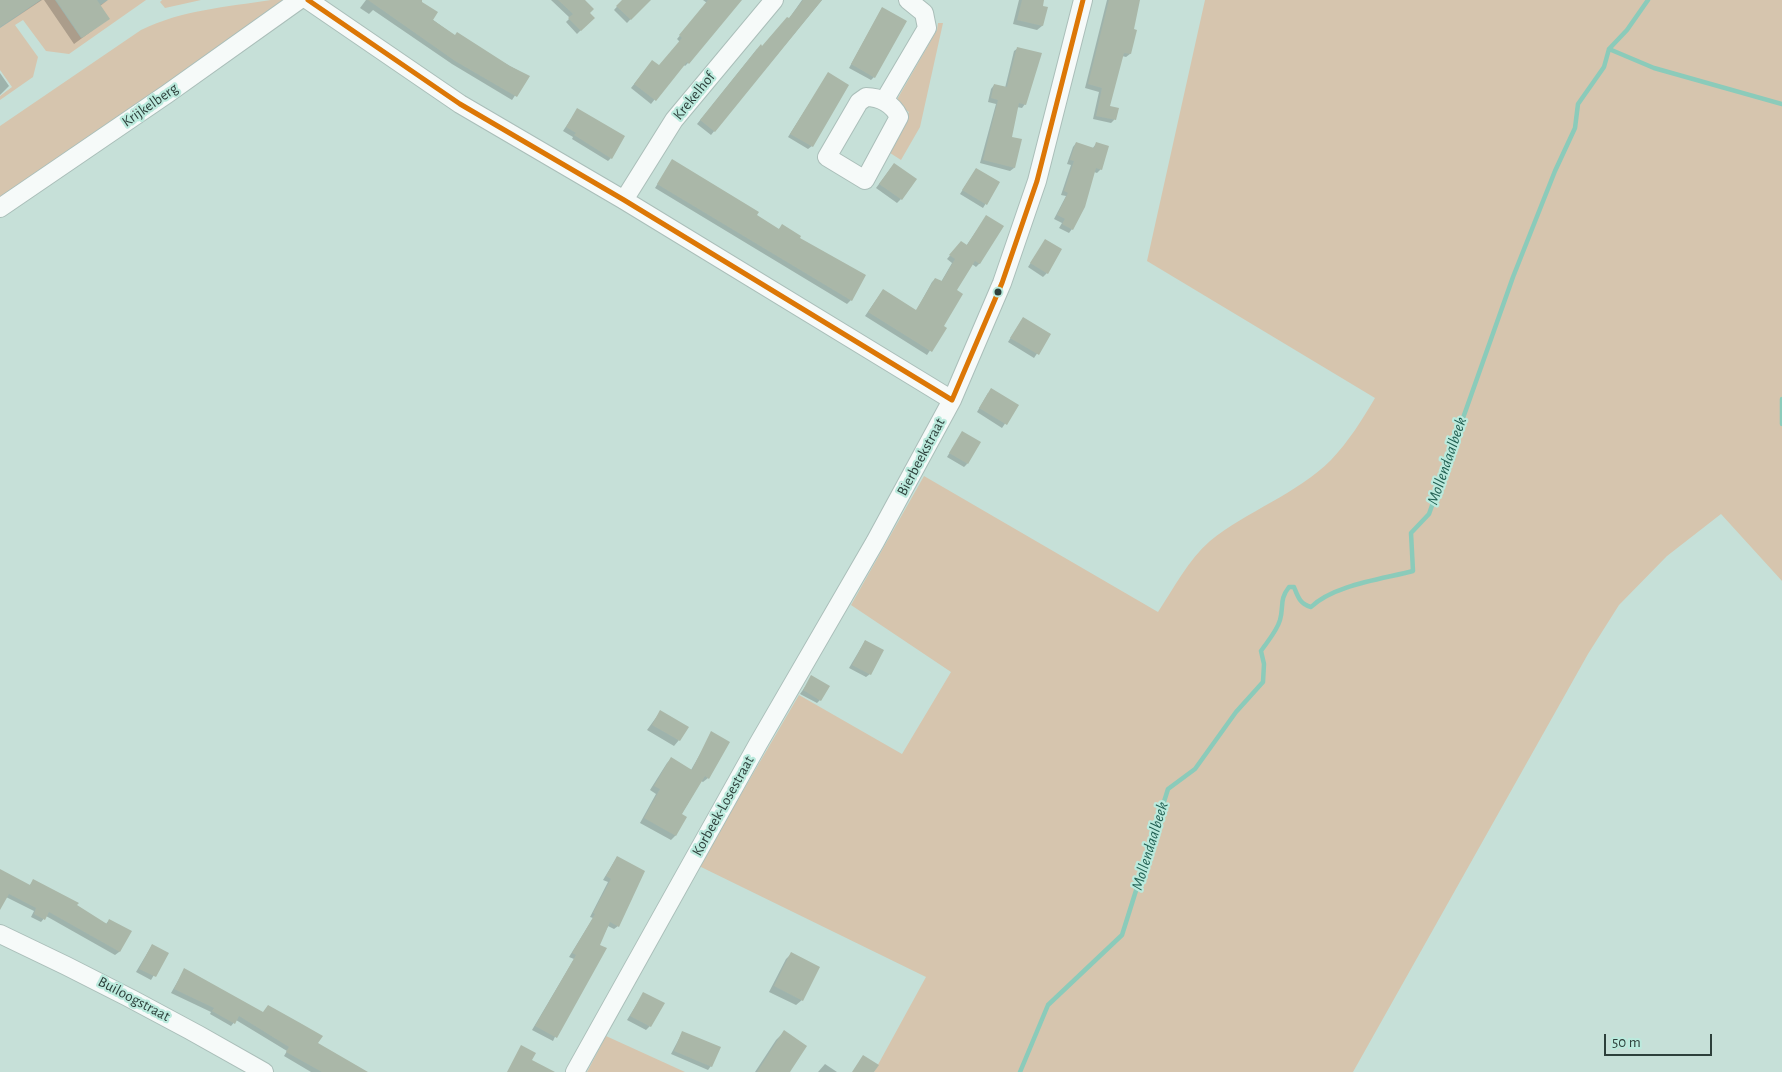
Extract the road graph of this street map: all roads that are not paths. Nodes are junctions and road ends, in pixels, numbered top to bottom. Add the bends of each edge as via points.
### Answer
1 (299, 0) edge
2 (308, 0) edge
3 (774, 0) edge
4 (908, 0) edge
5 (1083, 0) edge
6 (884, 101) junction
7 (624, 200) junction
8 (0, 208) edge
9 (952, 400) junction
10 (876, 542) joint
11 (0, 934) edge
12 (264, 1072) edge
13 (575, 1072) edge

1 - 8 street, Krijkelberg
2 - 7 street via 460,104
3 - 7 street, Krekelhof via 674,120
4 - 6 street via 924,13 927,28
5 - 9 street, Bierbeekstraat via 1038,181 1002,282
6 - 6 street via 874,97 859,102 826,158 864,180 899,117 895,108
7 - 9 street
9 - 10 street, Bierbeekstraat
10 - 13 street, Korbeek-Losestraat via 758,744
11 - 12 street, Builoogstraat via 88,975

